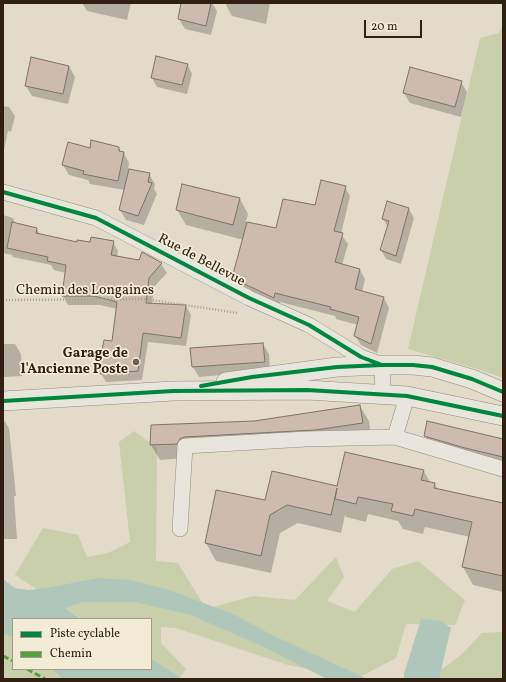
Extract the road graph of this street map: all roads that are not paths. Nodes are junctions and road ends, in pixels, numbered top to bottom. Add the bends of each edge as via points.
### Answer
1 (3, 192) edge
2 (382, 365) junction
3 (413, 365) junction
4 (173, 391) junction
5 (503, 392) edge
6 (383, 394) junction
7 (407, 396) junction
8 (3, 401) edge
9 (503, 416) edge
10 (395, 437) junction
11 (503, 469) edge
12 (180, 529) dead end

1 - 2 street, Rue de Bellevue via 96,218 249,298 309,325 361,357
2 - 3 street
2 - 4 street via 336,367 259,376
2 - 6 street
3 - 5 street via 432,367 472,378
3 - 7 street
4 - 6 street via 307,390
4 - 8 street
6 - 7 street
7 - 9 street
7 - 10 street
10 - 11 street
10 - 12 street via 185,446

